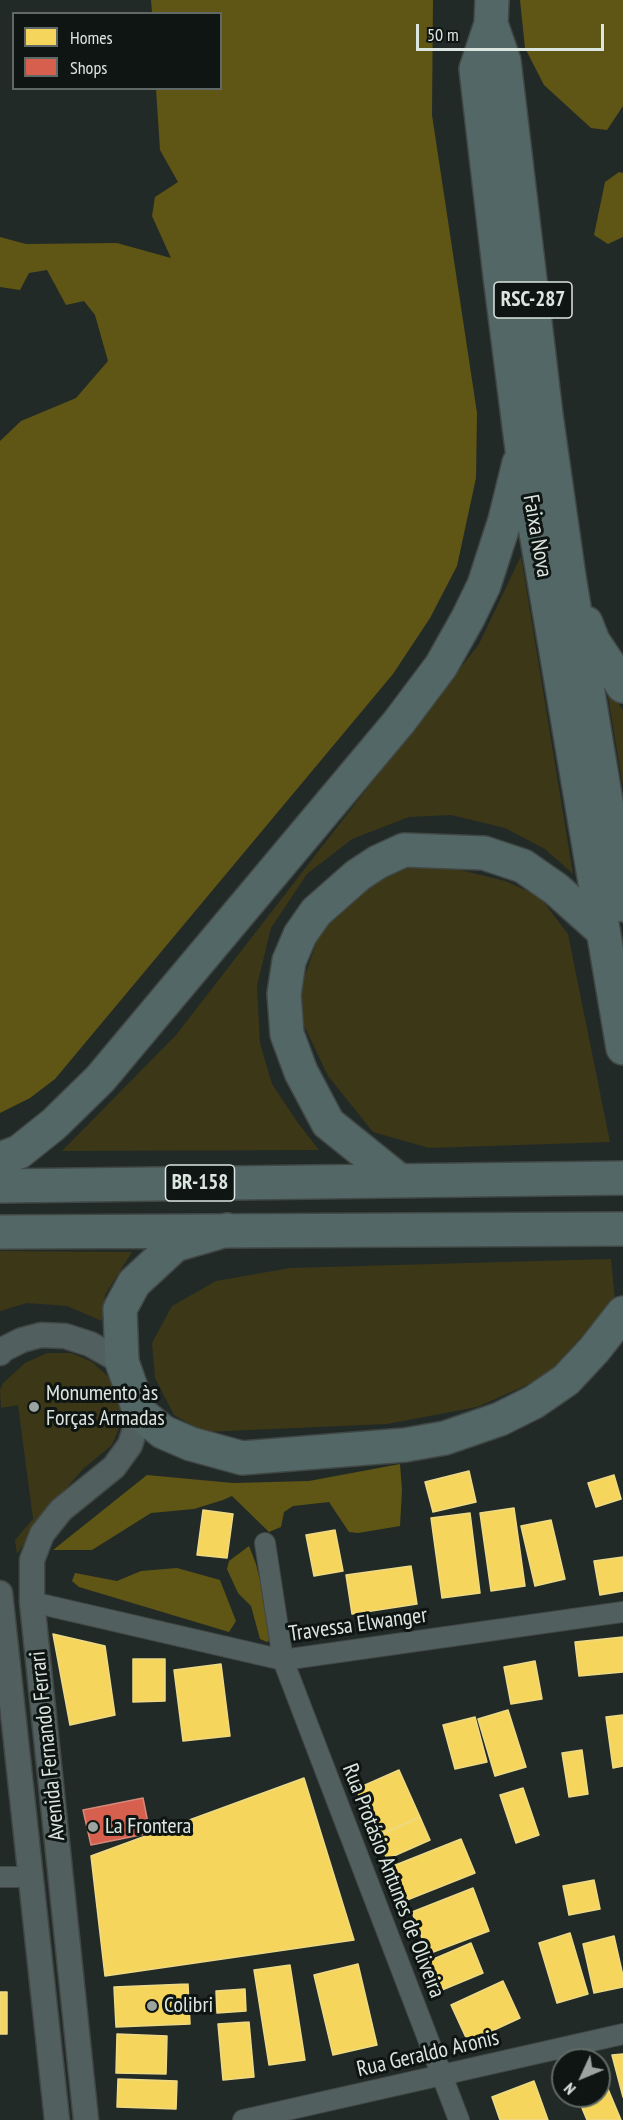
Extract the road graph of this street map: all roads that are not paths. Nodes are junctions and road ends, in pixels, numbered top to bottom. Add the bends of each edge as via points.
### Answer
1 (492, 12) edge
2 (522, 449) junction
3 (569, 577) junction
4 (623, 686) edge
5 (623, 905) edge
6 (603, 932) junction
7 (623, 1048) edge
8 (0, 1159) edge
9 (623, 1178) edge
10 (400, 1180) junction
11 (0, 1186) edge
12 (623, 1229) edge
13 (227, 1230) junction
14 (0, 1232) edge
15 (623, 1313) edge
16 (0, 1353) edge
17 (122, 1362) junction
18 (140, 1413) junction
19 (265, 1543) dead end
20 (0, 1601) edge
21 (32, 1602) junction
22 (623, 1612) edge
23 (283, 1660) junction
24 (0, 1877) edge
25 (31, 1877) junction
26 (623, 2034) edge
27 (441, 2075) junction
28 (57, 2120) edge
29 (86, 2120) edge
30 (243, 2120) edge
31 (459, 2120) edge

1 - 2 highway, Faixa Nova / RSC-287 via 476,69
1 - 3 highway, Faixa Nova / RSC-287 via 504,61
2 - 6 highway, Faixa Nova / RSC-287
2 - 8 highway via 506,520 484,585 441,666 399,722 100,1079 54,1124 19,1152
3 - 4 highway via 593,641
3 - 5 highway, Faixa Nova / RSC-287
6 - 7 highway, Faixa Nova / RSC-287
6 - 10 highway via 556,889 523,866 484,853 404,850 358,875 316,912 289,961 284,994 287,1034 301,1072 328,1123
9 - 10 highway, BR-158
10 - 11 highway, BR-158
12 - 13 highway, BR-158
13 - 14 highway, BR-158
13 - 17 highway via 175,1245 134,1282 120,1309
15 - 18 highway via 566,1380 500,1419 445,1438 405,1445 242,1458 163,1432
16 - 17 street via 22,1340 41,1335 65,1336 90,1344
17 - 18 highway
18 - 21 street, Avenida Fernando Ferrari via 130,1445 114,1467 61,1510 42,1534 32,1560
19 - 23 street, Rua Protásio Antunes de Oliveira
20 - 25 street, Avenida Fernando Ferrari
21 - 23 street, Travessa Elwanger
21 - 29 street, Avenida Fernando Ferrari
22 - 23 street, Travessa Elwanger
23 - 27 street, Rua Protásio Antunes de Oliveira
24 - 25 street
25 - 28 street, Avenida Fernando Ferrari
26 - 27 street, Rua Geraldo Aronis
27 - 30 street, Rua Geraldo Aronis
27 - 31 street, Rua Protásio Antunes de Oliveira

